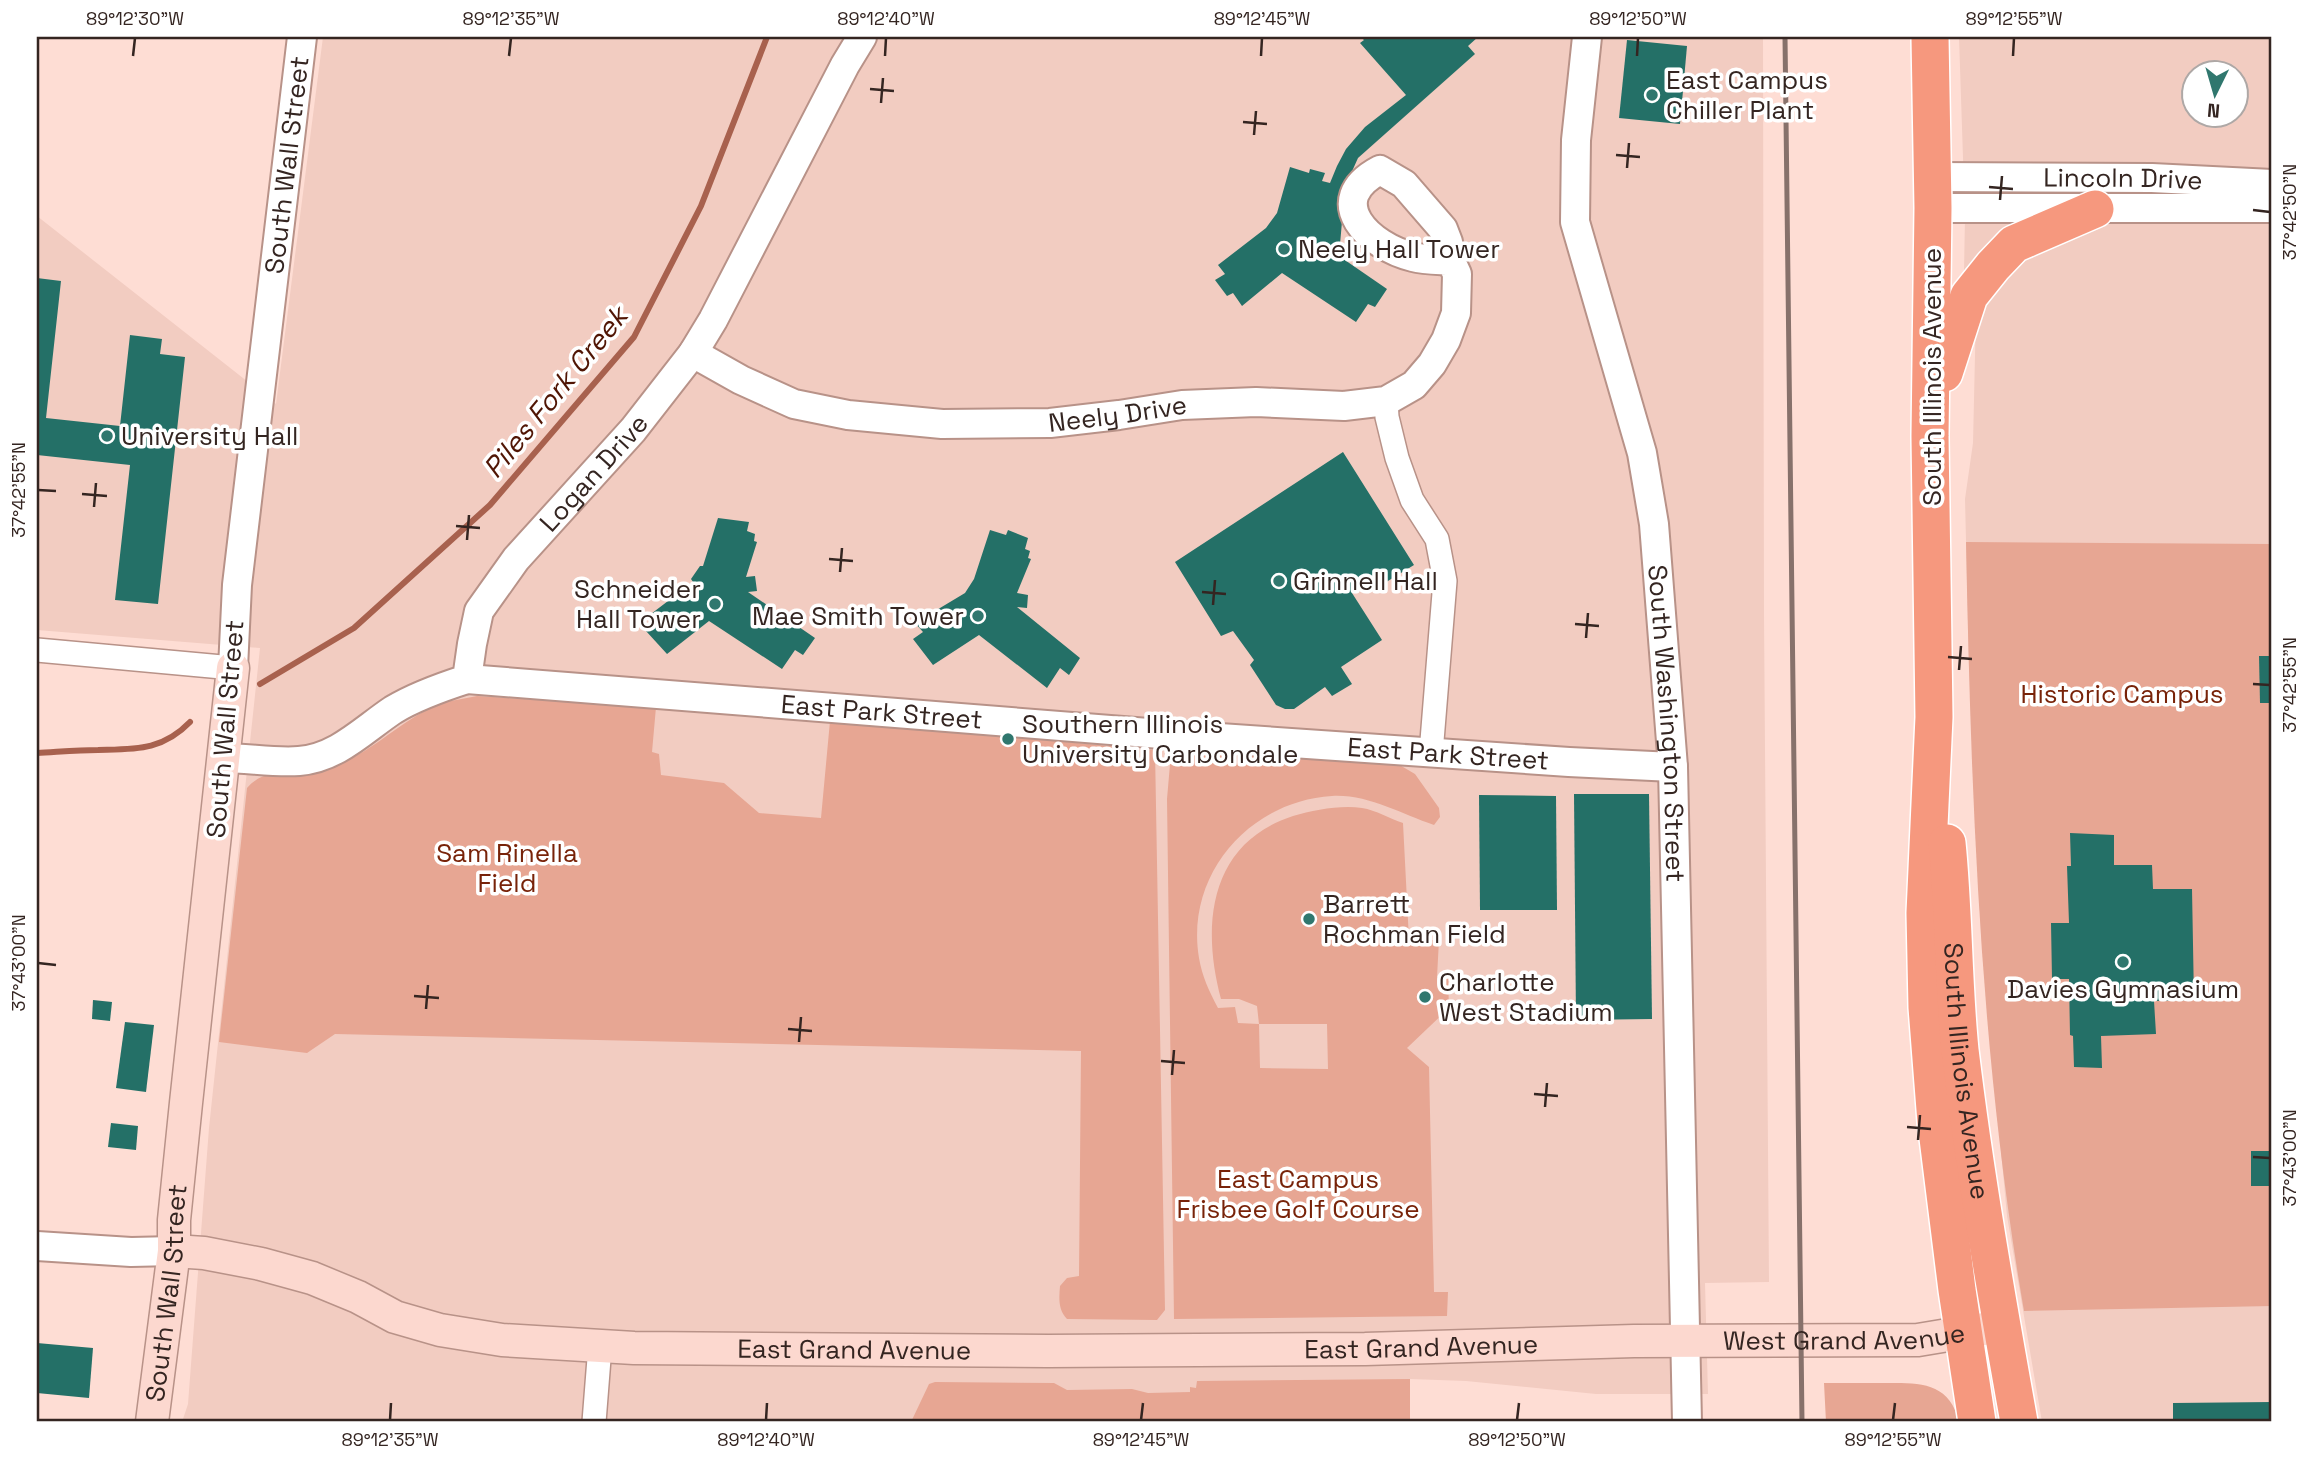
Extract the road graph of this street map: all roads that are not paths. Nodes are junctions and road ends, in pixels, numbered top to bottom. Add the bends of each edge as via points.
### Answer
1 (302, 37) edge
2 (862, 37) edge
3 (1587, 37) edge
4 (1930, 37) edge
5 (2272, 184) edge
6 (1932, 192) junction
7 (2272, 208) edge
8 (2095, 209) junction
9 (1451, 261) dead end
10 (693, 353) junction
11 (1385, 401) junction
12 (1930, 422) junction
13 (37, 650) edge
14 (233, 668) junction
15 (467, 679) junction
16 (1934, 717) junction
17 (1431, 753) junction
18 (223, 758) junction
19 (1673, 766) junction
20 (37, 1246) edge
21 (174, 1251) junction
22 (2003, 1325) junction
23 (1962, 1332) junction
24 (1685, 1340) junction
25 (600, 1346) junction
26 (152, 1422) edge
27 (594, 1422) edge
28 (1687, 1422) edge
29 (1977, 1422) edge
30 (2019, 1422) edge

1 - 14 street, South Wall Street via 239,572
2 - 10 street, Logan Drive
3 - 19 street, South Washington Street via 1576,140 1576,222 1642,453 1654,524
4 - 6 highway, South Illinois Avenue
5 - 6 street, Lincoln Drive via 2152,178
6 - 8 street, Lincoln Drive
6 - 12 highway, South Illinois Avenue
7 - 8 street, Lincoln Drive
8 - 12 highway via 2014,244 1969,296
9 - 11 street, Neely Drive via 1457,274 1456,313 1446,341 1414,385
10 - 11 street, Neely Drive via 794,404 848,415 942,424 1050,423 1182,405 1344,406
10 - 15 street, Logan Drive via 633,430 516,559 479,611
11 - 17 street via 1397,458 1412,500 1437,539 1445,581
12 - 16 highway, South Illinois Avenue
13 - 14 street
14 - 18 main road, South Wall Street
15 - 17 street, East Park Street
15 - 18 street via 421,696 338,749 314,757 300,761
16 - 22 highway, South Illinois Avenue via 1952,892 1960,1048
16 - 23 highway, South Illinois Avenue via 1925,913 1927,1007
17 - 19 street, East Park Street
18 - 21 main road, South Wall Street
19 - 24 street, South Washington Street
20 - 21 street, East Grand Avenue
21 - 25 main road, East Grand Avenue via 247,1261 312,1278 395,1317 440,1329 502,1340
21 - 26 main road, South Wall Street
22 - 23 main road, West Grand Avenue
22 - 30 highway, South Illinois Avenue
23 - 24 main road, West Grand Avenue via 1918,1340
23 - 29 highway, South Illinois Avenue
24 - 25 main road, East Grand Avenue via 1170,1351
24 - 28 street, South Washington Street
25 - 27 street

